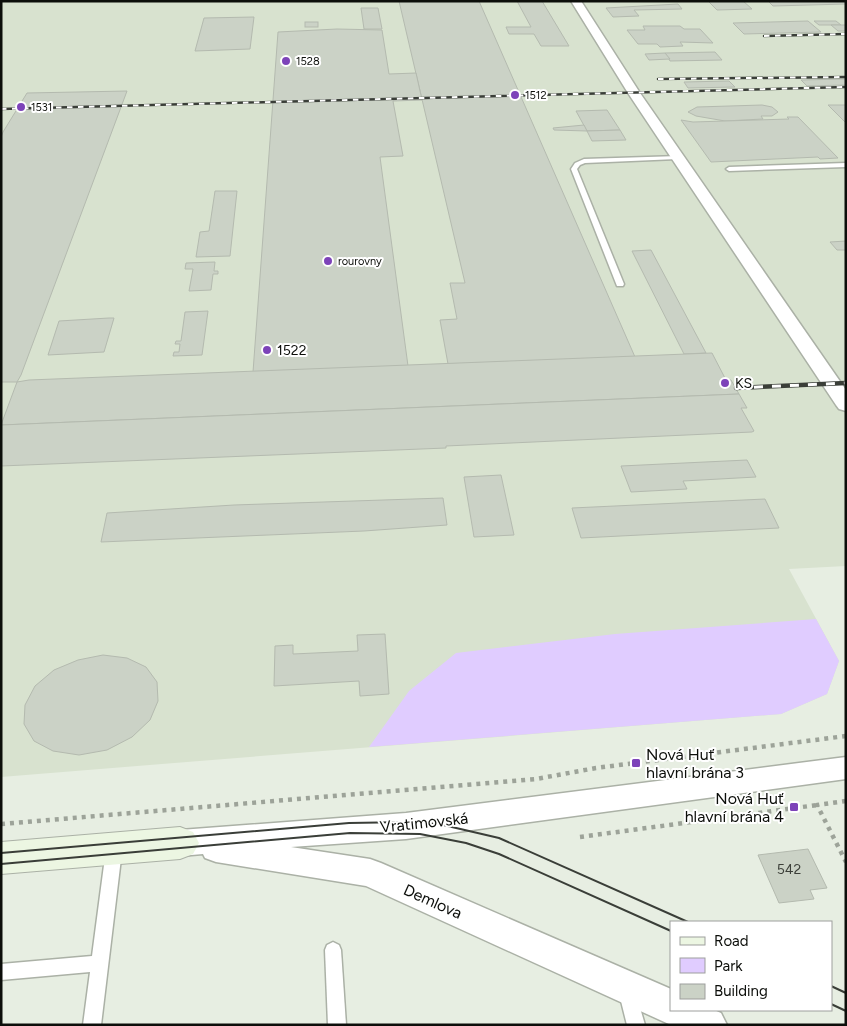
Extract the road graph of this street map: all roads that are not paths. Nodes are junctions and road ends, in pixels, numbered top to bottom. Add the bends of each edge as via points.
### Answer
1 (576, 1) edge
2 (677, 157) junction
3 (846, 165) edge
4 (729, 169) dead end
5 (620, 284) dead end
6 (841, 390) edge
7 (846, 405) edge
8 (846, 768) edge
9 (180, 843) junction
10 (114, 848) junction
11 (1, 858) edge
12 (333, 950) dead end
13 (100, 963) junction
14 (1, 972) edge
15 (626, 985) junction
16 (670, 1006) edge
17 (680, 1011) edge
18 (92, 1025) edge
19 (337, 1025) edge
20 (636, 1025) edge
21 (708, 1025) edge

1 - 2 street
2 - 5 lane via 584,161 574,169
2 - 6 street
3 - 4 lane
6 - 7 street
8 - 9 street, Vratimovská via 406,826
9 - 10 street, Vratimovská
9 - 15 street, Demlova via 370,873
10 - 11 street, Vratimovská
10 - 13 lane
12 - 19 lane
13 - 14 lane
13 - 18 lane
15 - 16 street, Demlova
15 - 20 lane
17 - 21 street

